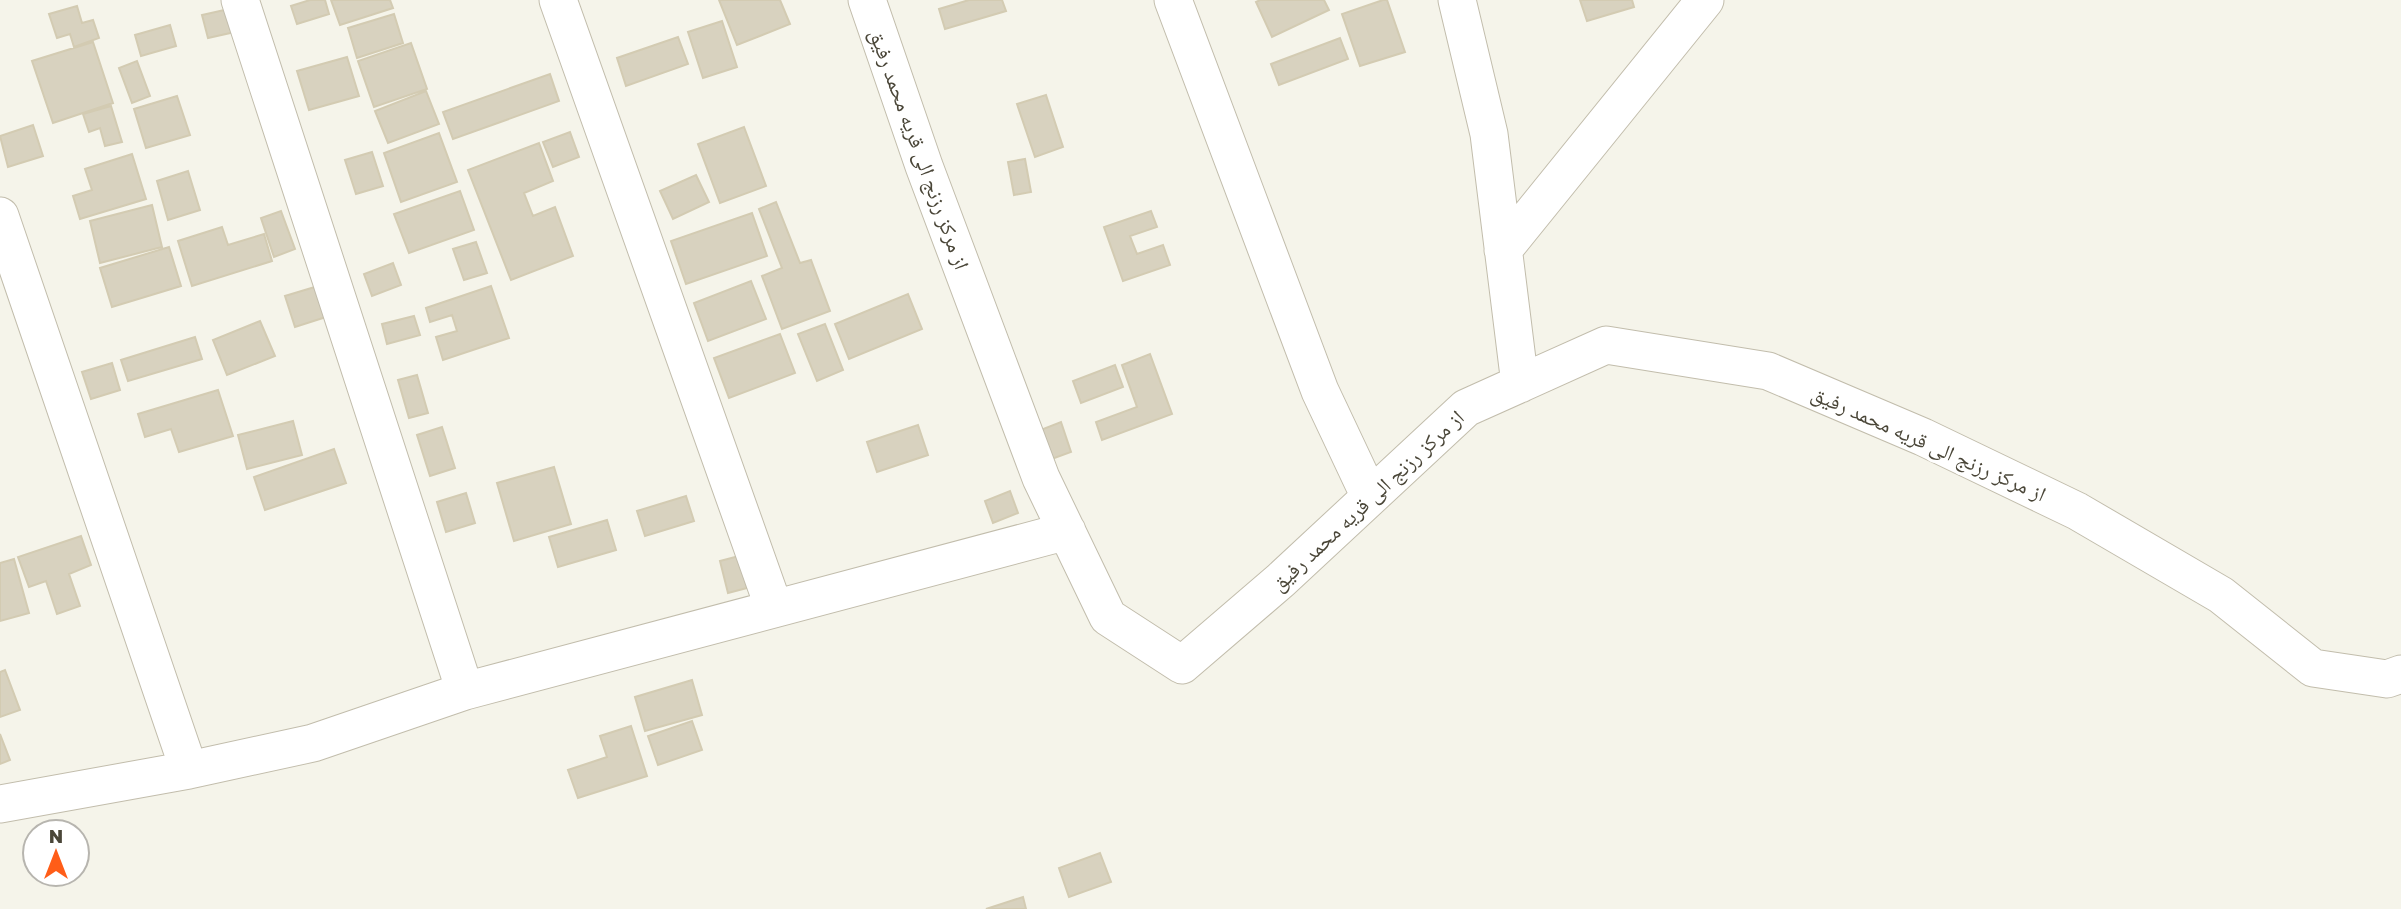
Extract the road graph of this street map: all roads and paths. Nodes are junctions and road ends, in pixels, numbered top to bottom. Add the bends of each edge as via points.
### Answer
1 (240, 0) edge
2 (558, 0) edge
3 (867, 0) edge
4 (1173, 0) edge
5 (1457, 0) edge
6 (1704, 0) edge
7 (0, 216) edge
8 (1503, 250) junction
9 (1520, 384) junction
10 (1370, 497) junction
11 (1067, 531) junction
12 (774, 608) junction
13 (2401, 674) edge
14 (465, 691) junction
15 (189, 770) junction
16 (0, 804) edge

1 - 14 street
2 - 12 street
3 - 11 street, از مرکز رزنج الی قریه محمد رفیق via 1041,478
4 - 10 street via 1320,391
5 - 8 street via 1489,134
6 - 8 street
7 - 15 street
8 - 9 street
9 - 10 street, از مرکز رزنج الی قریه محمد رفیق via 1466,408
9 - 13 street, از مرکز رزنج الی قریه محمد رفیق via 1606,345 1768,371 1923,437 2077,511 2221,595 2313,668 2387,679
10 - 11 street, از مرکز رزنج الی قریه محمد رفیق via 1182,665 1108,617
11 - 12 street
12 - 14 street
14 - 15 street via 313,743
15 - 16 street

